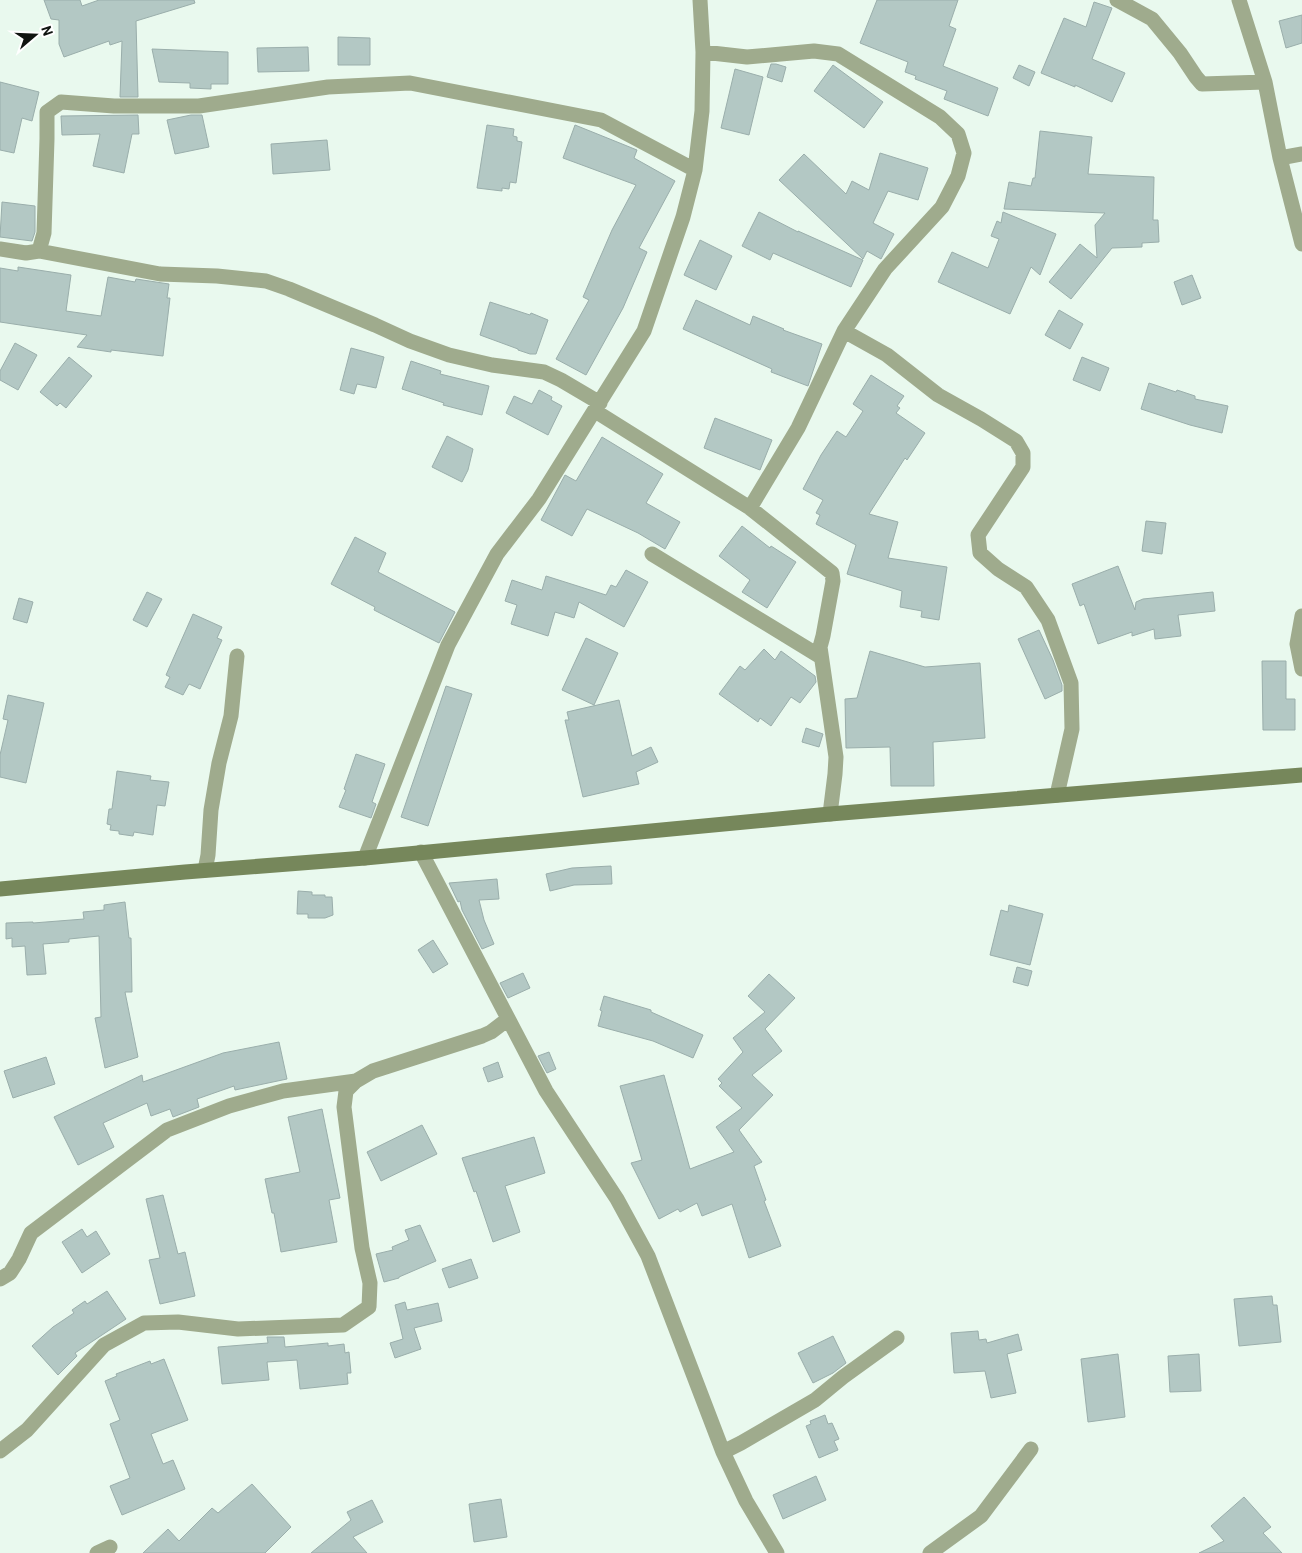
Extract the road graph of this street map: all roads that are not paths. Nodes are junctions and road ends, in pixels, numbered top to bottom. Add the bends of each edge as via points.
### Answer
1 (700, 0) edge
2 (1117, 0) edge
3 (1240, 0) edge
4 (702, 52) junction
5 (1265, 82) junction
6 (1302, 154) edge
7 (1280, 158) junction
8 (695, 170) junction
9 (1302, 244) edge
10 (0, 249) edge
11 (39, 251) junction
12 (844, 331) junction
13 (597, 407) junction
14 (750, 508) junction
15 (652, 554) dead end
16 (1302, 616) edge
17 (237, 656) dead end
18 (821, 657) junction
19 (1302, 669) edge
20 (1302, 775) edge
21 (1057, 794) junction
22 (830, 814) junction
23 (421, 852) junction
24 (365, 858) junction
25 (205, 870) junction
26 (0, 889) edge
27 (508, 1019) junction
28 (356, 1080) junction
29 (0, 1279) edge
30 (897, 1338) dead end
31 (1031, 1449) dead end
32 (0, 1451) edge
33 (723, 1452) junction
34 (777, 1553) edge
35 (930, 1553) edge

1 - 4 street
2 - 5 street via 1152,19 1202,84
3 - 5 street
4 - 8 street via 702,111
4 - 12 street via 747,57 814,51 838,54 940,117 958,134 964,153 958,176 942,207 885,269
5 - 7 street
6 - 7 street
7 - 9 street
8 - 11 street via 601,120 410,83 328,87 199,106 61,102 47,112 44,233
8 - 13 street via 683,217 644,331
10 - 11 street via 26,253
11 - 13 street via 160,274 266,281 449,355 544,372 562,380
12 - 14 street via 798,428
12 - 21 street via 887,355 938,395 1016,441 1023,453 1023,467 978,535 980,553 1026,587 1048,620 1071,683 1072,729
13 - 14 street
13 - 24 street via 539,499 497,554 448,645
14 - 18 street via 832,574
15 - 18 street
16 - 19 street via 1297,644
17 - 25 street via 231,716 219,762
18 - 22 street via 836,757
20 - 21 main road
21 - 22 main road
22 - 23 main road
23 - 24 main road
23 - 27 street
24 - 25 main road
25 - 26 main road
27 - 28 street via 482,1036 373,1071
27 - 33 street via 546,1091 617,1199 648,1256
28 - 29 street via 283,1091 229,1106 167,1130 31,1233 10,1273
28 - 32 street via 346,1091 344,1107 362,1248 370,1282 369,1307 343,1326 238,1329 178,1322 144,1323 104,1345 27,1430
30 - 33 street via 815,1400
31 - 35 street via 981,1516
33 - 34 street

